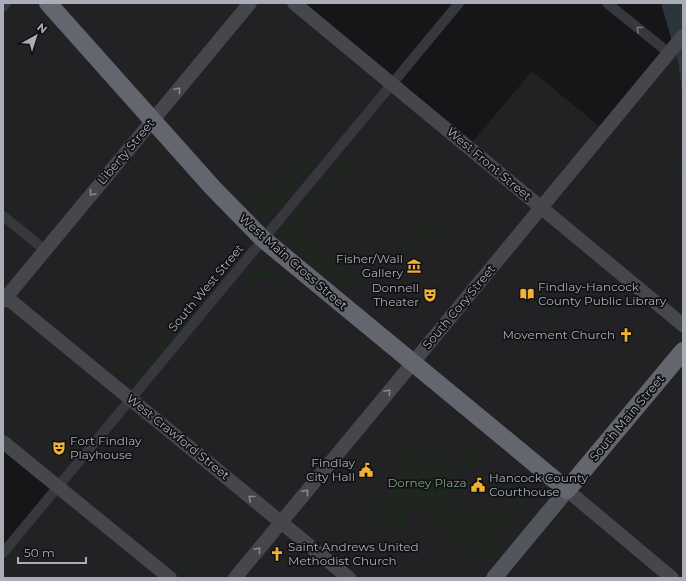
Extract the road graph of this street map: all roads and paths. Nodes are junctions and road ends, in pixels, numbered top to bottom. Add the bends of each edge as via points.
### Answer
1 (6, 3) edge
2 (48, 3) edge
3 (250, 3) edge
4 (294, 3) edge
5 (459, 3) edge
6 (607, 3) edge
7 (3, 7) edge
8 (683, 36) edge
9 (669, 53) junction
10 (392, 83) junction
11 (152, 120) junction
12 (542, 207) junction
13 (3, 216) edge
14 (263, 239) junction
15 (45, 250) junction
16 (4, 299) edge
17 (683, 325) edge
18 (683, 351) edge
19 (412, 363) junction
20 (131, 399) junction
21 (3, 442) edge
22 (57, 487) junction
23 (567, 490) junction
24 (281, 522) junction
25 (3, 553) edge
26 (170, 578) edge
27 (235, 578) edge
28 (349, 578) edge
29 (494, 578) edge
30 (672, 578) edge

1 - 7 street
2 - 11 highway, West Main Cross Street
11 -> 3 street, Liberty Street
4 - 10 street, West Front Street
5 - 10 street, South West Street
9 -> 6 street
8 - 9 street, South Cory Street
9 - 12 street, South Cory Street
10 - 12 street, West Front Street
10 - 14 street, South West Street
11 - 14 highway, West Main Cross Street
11 -> 15 street, Liberty Street
12 - 17 street, West Front Street
12 - 19 street, South Cory Street
13 - 15 street
14 - 19 highway, West Main Cross Street
14 - 20 street, South West Street
15 - 16 street, Liberty Street
16 - 20 street, West Crawford Street
18 - 23 highway, South Main Street
19 - 23 highway, West Main Cross Street
24 -> 19 street, South Cory Street
20 - 22 street, South West Street
24 -> 20 street, West Crawford Street
21 - 22 street
22 - 25 street, South West Street
22 - 26 street
23 - 29 main road, South Main Street
23 - 30 street
27 -> 24 street, South Cory Street
24 - 28 street, West Crawford Street

